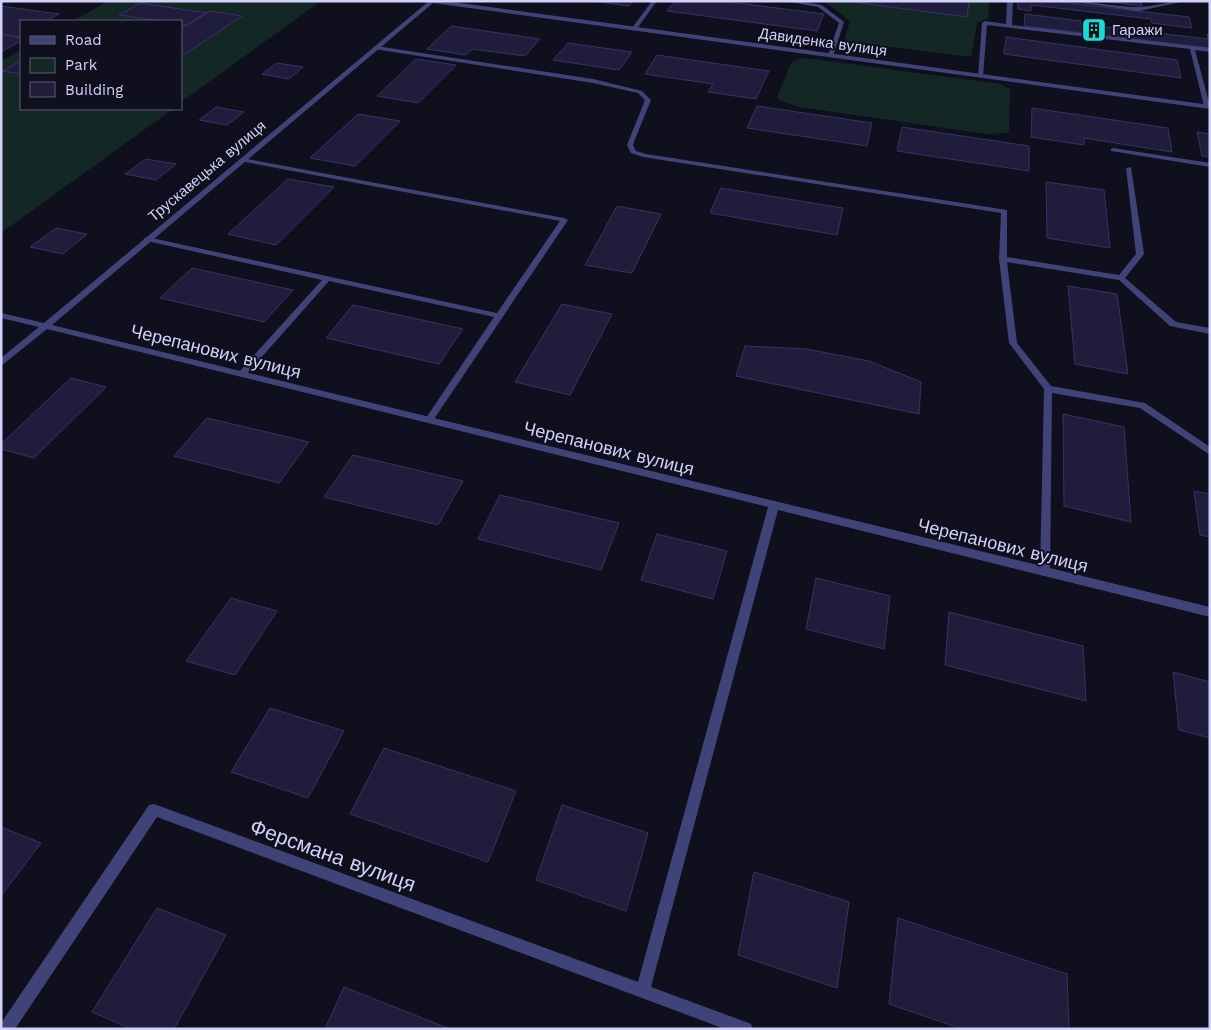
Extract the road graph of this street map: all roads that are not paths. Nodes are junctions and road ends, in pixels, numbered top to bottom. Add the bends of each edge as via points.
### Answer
1 (432, 1) edge
2 (655, 1) edge
3 (786, 1) edge
4 (1010, 1) edge
5 (1069, 1) edge
6 (1181, 1) edge
7 (1009, 26) junction
8 (634, 29) junction
9 (376, 48) junction
10 (1192, 48) junction
11 (1210, 50) edge
12 (831, 56) junction
13 (980, 76) junction
14 (1208, 107) edge
15 (1112, 150) dead end
16 (242, 160) junction
17 (1210, 165) edge
18 (1130, 168) dead end
19 (147, 239) junction
20 (1003, 259) junction
21 (328, 278) junction
22 (1121, 278) junction
23 (1, 315) edge
24 (499, 316) junction
25 (44, 325) junction
26 (1210, 331) edge
27 (1, 363) edge
28 (242, 374) junction
29 (1048, 389) junction
30 (429, 420) junction
31 (1210, 452) edge
32 (774, 505) junction
33 (1045, 572) junction
34 (1210, 612) edge
35 (644, 990) junction
36 (6, 1029) edge
37 (746, 1029) edge

1 - 8 street, Давиденка вулиця
1 - 9 street, Трускавецька вулиця
2 - 8 street
3 - 12 street via 820,6 842,23
4 - 7 street
5 - 6 street via 1139,9
7 - 10 street
7 - 13 street via 985,23
8 - 12 street, Давиденка вулиця
9 - 16 street, Трускавецька вулиця
9 - 20 street via 593,81 640,92 648,100 630,145 633,152 645,156 1004,211
10 - 11 street
10 - 14 street
12 - 13 street, Давиденка вулиця
13 - 14 street, Давиденка вулиця
15 - 17 street
16 - 19 street, Трускавецька вулиця
16 - 24 street via 564,220
18 - 22 street via 1140,254
19 - 21 street
19 - 25 street, Трускавецька вулиця
20 - 22 street
20 - 29 street via 1012,343
21 - 24 street
21 - 28 street
22 - 26 street via 1172,324
23 - 25 street, Черепанових вулиця
24 - 30 street
25 - 27 street, Трускавецька вулиця
25 - 28 street, Черепанових вулиця
28 - 30 street, Черепанових вулиця
29 - 31 street via 1142,405
29 - 33 street
30 - 32 street, Черепанових вулиця
32 - 33 street, Черепанових вулиця
32 - 35 street
33 - 34 street, Черепанових вулиця
35 - 36 street, Ферсмана вулиця via 154,810
35 - 37 street, Ферсмана вулиця

